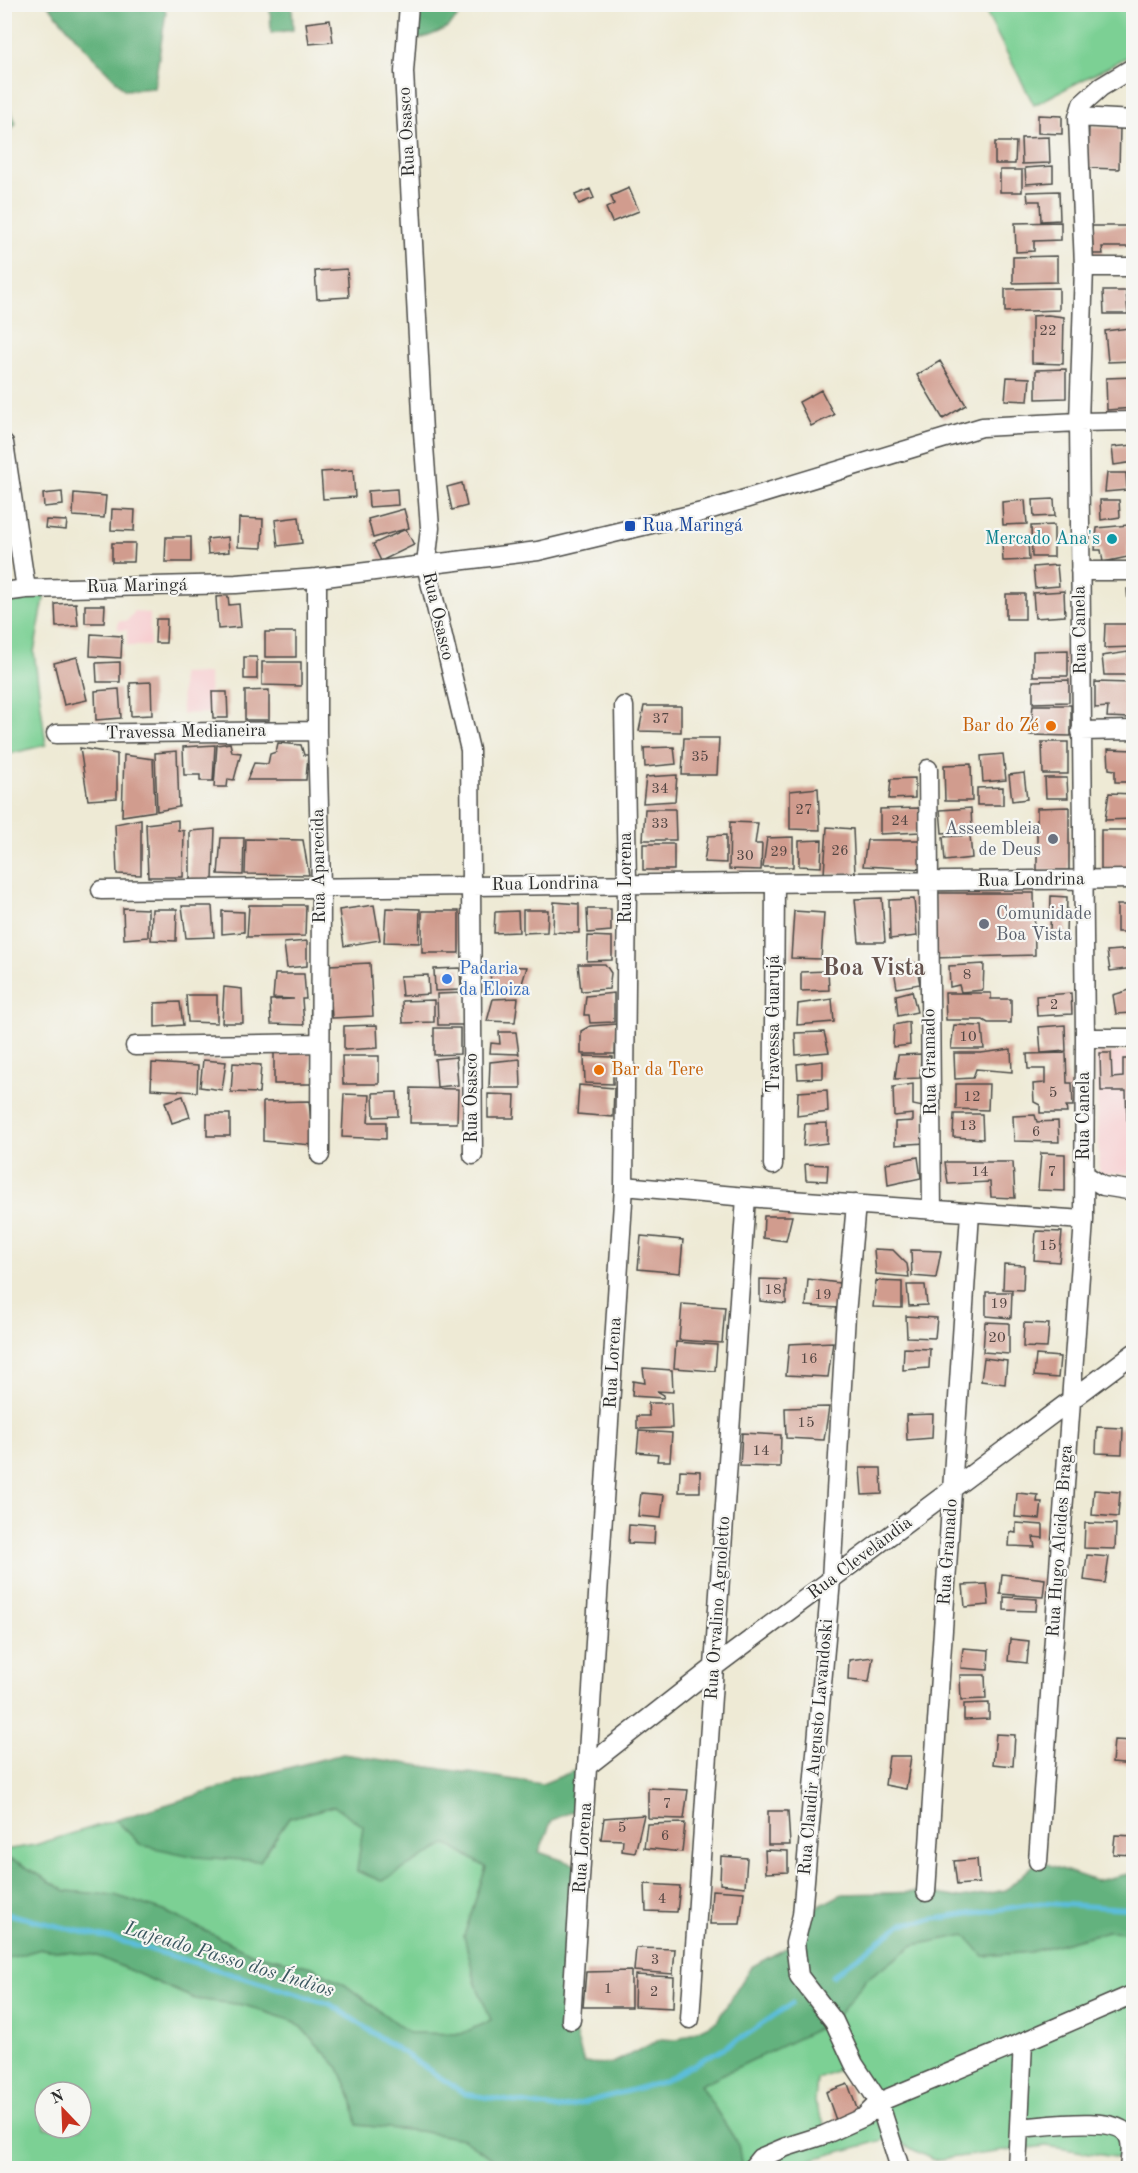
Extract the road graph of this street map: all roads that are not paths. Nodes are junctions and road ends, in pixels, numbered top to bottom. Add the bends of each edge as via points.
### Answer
1 (409, 4) edge
2 (1134, 67) edge
3 (1078, 117) junction
4 (1134, 120) edge
5 (1084, 267) junction
6 (1134, 267) edge
7 (1079, 422) junction
8 (1134, 422) edge
9 (4, 444) edge
10 (426, 565) junction
11 (1080, 571) junction
12 (1134, 571) edge
13 (317, 578) junction
14 (26, 589) junction
15 (4, 592) edge
16 (624, 706) dead end
17 (1134, 730) edge
18 (317, 731) junction
19 (1081, 731) junction
20 (56, 734) dead end
21 (928, 770) dead end
22 (1083, 879) junction
23 (1134, 879) edge
24 (928, 882) junction
25 (627, 883) junction
26 (775, 883) junction
27 (471, 885) junction
28 (321, 886) junction
29 (101, 890) dead end
30 (1085, 1038) junction
31 (1134, 1038) edge
32 (320, 1044) junction
33 (135, 1046) dead end
34 (320, 1155) dead end
35 (473, 1155) dead end
36 (773, 1165) dead end
37 (1084, 1174) junction
38 (624, 1186) junction
39 (1134, 1191) edge
40 (746, 1197) junction
41 (856, 1204) junction
42 (932, 1210) junction
43 (970, 1213) junction
44 (1084, 1220) junction
45 (1134, 1353) edge
46 (1070, 1401) junction
47 (952, 1489) junction
48 (831, 1580) junction
49 (714, 1667) junction
50 (589, 1765) junction
51 (1038, 1861) dead end
52 (926, 1892) dead end
53 (1134, 1994) edge
54 (690, 2019) dead end
55 (572, 2020) dead end
56 (1023, 2042) junction
57 (879, 2102) junction
58 (1019, 2128) junction
59 (752, 2169) edge
60 (900, 2169) edge
61 (1017, 2169) edge
62 (1130, 2169) edge

1 - 10 street, Rua Osasco via 404,72 430,528
2 - 3 street via 1101,87 1082,104
3 - 4 street
3 - 5 street, Rua Canela
5 - 6 street
5 - 7 street, Rua Canela
7 - 8 street, Rua Maringá
7 - 10 street, Rua Maringá via 982,428 702,512 538,551
7 - 11 street, Rua Canela
9 - 14 street
10 - 13 street, Rua Maringá
10 - 27 street, Rua Osasco via 470,750
11 - 12 street
11 - 19 street, Rua Canela
13 - 14 street, Rua Maringá
13 - 18 street, Rua Aparecida
14 - 15 street, Rua Maringá
16 - 25 street, Rua Lorena
17 - 19 street
18 - 20 street, Travessa Medianeira
18 - 28 street, Rua Aparecida
19 - 22 street, Rua Canela
21 - 24 street, Rua Gramado
22 - 23 street, Rua Londrina
22 - 24 street, Rua Londrina
22 - 30 street, Rua Canela
24 - 26 street, Rua Londrina
24 - 42 street, Rua Gramado
25 - 26 street, Rua Londrina
25 - 27 street, Rua Londrina
25 - 38 street, Rua Lorena
26 - 36 street, Travessa Guarujá
27 - 28 street, Rua Londrina
27 - 35 street, Rua Osasco
28 - 29 street, Rua Londrina
28 - 32 street, Rua Aparecida
30 - 31 street
30 - 37 street, Rua Canela
32 - 33 street
32 - 34 street, Rua Aparecida
37 - 39 street via 1103,1186
37 - 44 street, Rua Canela
38 - 40 street
38 - 50 street, Rua Lorena
40 - 41 street
40 - 49 street, Rua Orvalino Agnoletto
41 - 42 street
41 - 48 street, Rua Claudir Augusto Lavandoski
42 - 43 street
43 - 44 street
43 - 47 street, Rua Gramado
44 - 46 street, Rua Hugo Alcides Braga
45 - 46 street, Rua Clevelândia
46 - 47 street, Rua Clevelândia
46 - 51 street, Rua Hugo Alcides Braga
47 - 48 street, Rua Clevelândia
47 - 52 street, Rua Gramado
48 - 49 street, Rua Clevelândia
48 - 57 street, Rua Claudir Augusto Lavandoski via 802,1914 795,1943 799,1976 834,2021 854,2064
49 - 50 street, Rua Clevelândia
49 - 54 street, Rua Orvalino Agnoletto
50 - 55 street, Rua Lorena
53 - 56 street
56 - 57 street
56 - 58 street
57 - 59 street via 864,2117 760,2158
57 - 60 street, Rua Claudir Augusto Lavandoski
58 - 61 street
58 - 62 street via 1086,2123 1123,2129 1131,2145

